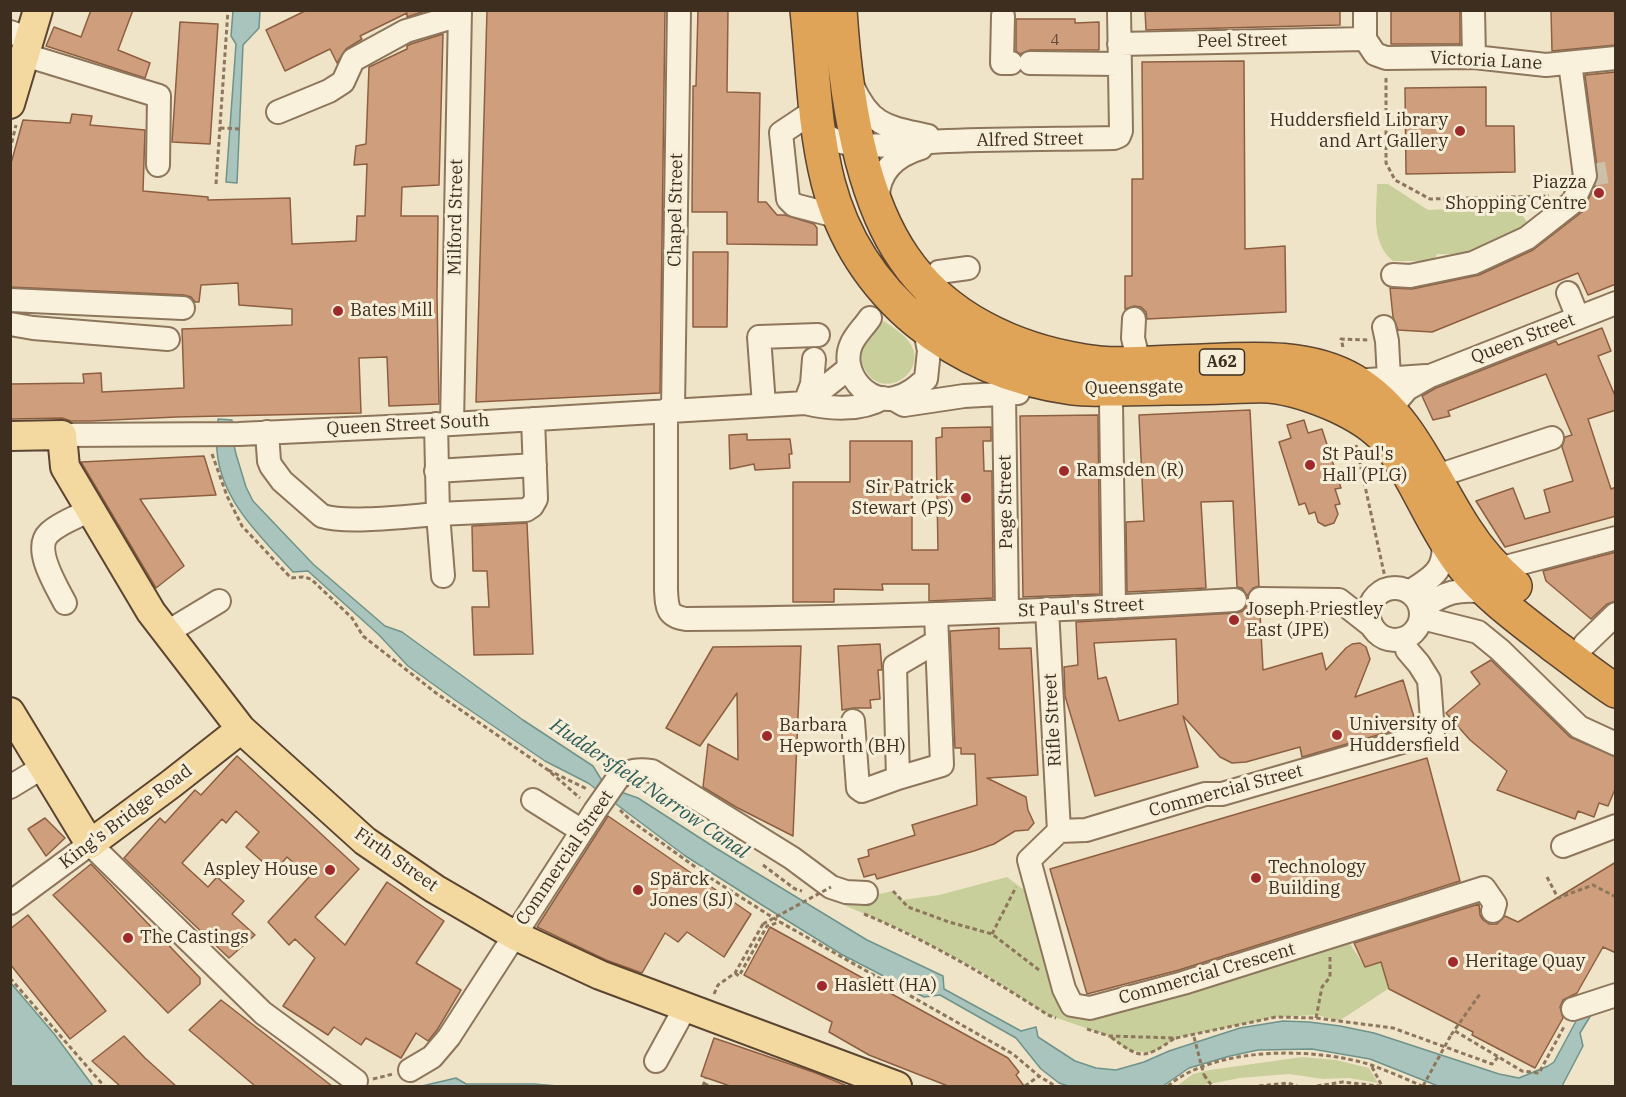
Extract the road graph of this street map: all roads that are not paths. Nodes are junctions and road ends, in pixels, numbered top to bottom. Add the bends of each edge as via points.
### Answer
1 (38, 10) edge
2 (679, 10) edge
3 (807, 10) edge
4 (840, 10) edge
5 (1119, 10) edge
6 (1365, 10) edge
7 (1473, 10) edge
8 (460, 13) edge
9 (1003, 16) dead end
10 (1365, 39) junction
11 (22, 42) edge
12 (1119, 54) junction
13 (1474, 57) junction
14 (1616, 58) edge
15 (1570, 63) junction
16 (846, 72) junction
17 (10, 104) edge
18 (278, 112) dead end
19 (818, 118) junction
20 (945, 141) junction
21 (859, 145) junction
22 (158, 165) dead end
23 (879, 214) junction
24 (840, 217) junction
25 (968, 268) dead end
26 (939, 272) dead end
27 (1393, 275) dead end
28 (1569, 293) dead end
29 (10, 300) edge
30 (1616, 303) edge
31 (183, 308) dead end
32 (870, 318) dead end
33 (1578, 318) junction
34 (1134, 320) dead end
35 (10, 324) edge
36 (925, 330) junction
37 (1381, 334) road end
38 (818, 335) dead end
39 (168, 339) dead end
40 (814, 359) dead end
41 (1139, 363) junction
42 (849, 368) junction
43 (1430, 376) junction
44 (926, 379) junction
45 (861, 388) junction
46 (1074, 389) junction
47 (1004, 394) junction
48 (964, 396) junction
49 (888, 398) junction
50 (1111, 402) dead end
51 (1381, 403) junction
52 (764, 405) junction
53 (812, 405) junction
54 (670, 410) junction
55 (533, 419) junction
56 (444, 424) junction
57 (267, 432) junction
58 (62, 435) junction
59 (10, 436) edge
60 (1552, 438) dead end
61 (535, 465) junction
62 (436, 471) junction
63 (1434, 477) junction
64 (90, 510) junction
65 (438, 514) junction
66 (1443, 536) junction
67 (1616, 538) edge
68 (443, 576) dead end
69 (1486, 579) junction
70 (1260, 599) dead end
71 (1235, 600) dead end
72 (219, 601) dead end
73 (65, 603) dead end
74 (1417, 606) junction
75 (1114, 607) junction
76 (1039, 610) junction
77 (1007, 611) junction
78 (1616, 614) edge
79 (931, 615) junction
80 (1372, 626) junction
81 (166, 633) junction
82 (936, 642) junction
83 (1585, 644) junction
84 (1407, 650) dead end
85 (1616, 665) edge
86 (1616, 691) edge
87 (10, 712) edge
88 (853, 721) dead end
89 (241, 729) junction
90 (1616, 744) edge
91 (44, 767) junction
92 (898, 778) junction
93 (10, 787) edge
94 (533, 800) dead end
95 (1616, 826) edge
96 (582, 831) junction
97 (1059, 831) junction
98 (90, 844) junction
99 (1563, 846) dead end
100 (10, 903) edge
101 (863, 903) road end
102 (1493, 911) dead end
103 (514, 935) junction
104 (1616, 995) edge
105 (1573, 1009) road end
106 (696, 1012) junction
107 (656, 1061) dead end
108 (410, 1070) road end
109 (357, 1081) road end
110 (897, 1086) edge

1 - 11 main road
2 - 54 street, Chapel Street
3 - 19 highway, Queensgate / A62
4 - 16 highway, Queensgate / A62
5 - 12 street
6 - 10 street
7 - 13 street
8 - 18 street via 406,31 353,60 342,82 329,91
8 - 56 street, Milford Street
9 - 12 street, Peel Street via 1002,63
10 - 12 street, Peel Street
10 - 13 street, Victoria Lane via 1376,54 1386,58
11 - 17 main road
11 - 22 street via 159,96
12 - 20 street, Alfred Street via 1119,136
13 - 15 street, Victoria Lane via 1546,65
14 - 15 street, Victoria Lane
15 - 27 street via 1585,176 1574,202 1527,238 1473,263 1410,276
16 - 20 street, Alfred Street via 858,100 877,121
16 - 21 highway, Queensgate / A62
19 - 21 street, Alfred Street via 829,138
19 - 24 highway, Queensgate / A62 via 828,183
19 - 24 street via 781,133 788,199 794,205
20 - 21 street, Alfred Street
20 - 23 street, Alfred Street via 916,149 889,165 878,193
21 - 23 highway, Queensgate / A62
23 - 41 highway, Queensgate / A62 via 904,260 938,297 979,327 1028,348 1087,362
24 - 36 highway, Queensgate / A62 via 879,285
25 - 26 street
28 - 33 street
29 - 31 street
30 - 33 street, Queen Street
32 - 42 street via 851,345
33 - 43 street, Queen Street
34 - 41 street via 1133,338
35 - 39 street
36 - 44 street via 929,351
36 - 46 highway, Queensgate / A62 via 972,359 1020,377
37 - 51 street via 1387,341
38 - 52 street via 759,337
40 - 53 street
41 - 51 highway, Queensgate / A62 via 1304,364 1354,381
42 - 45 street
42 - 53 street
43 - 51 street, Queen Street
43 - 51 street, Queen Street
44 - 48 street, Queen Street South
44 - 49 street, Queen Street South via 914,390
45 - 49 street, Queen Street South
45 - 53 street, Queen Street South via 840,401
46 - 47 street, Queen Street South
46 - 51 highway, Queensgate / A62 via 1270,386 1337,406
47 - 48 street, Queen Street South
47 - 77 street, Page Street
48 - 49 street, Queen Street South via 904,405
49 - 53 street, Queen Street South via 871,405
50 - 75 street
51 - 63 highway, Queensgate / A62 via 1422,453
51 - 66 highway, Queensgate / A62 via 1385,439
52 - 53 street, Queen Street South
52 - 54 street, Queen Street South
54 - 55 street, Queen Street South
54 - 79 street, Chapel Street via 666,590 669,611 676,617
55 - 56 street, Queen Street South
55 - 61 street
56 - 57 street, Queen Street South
56 - 62 street, Milford Street
57 - 58 street, Queen Street South
57 - 65 street via 271,466 282,481 322,516
58 - 59 main road, Queen Street South
58 - 64 main road, Firth Street via 65,467
60 - 63 street
61 - 62 street
61 - 65 street via 536,499 526,510
62 - 65 street, Milford Street
63 - 69 highway, Queensgate / A62 via 1466,531
64 - 73 street via 54,529 44,540 44,560
64 - 81 main road, Firth Street
65 - 68 street, Milford Street
66 - 69 highway, Queensgate / A62 via 1460,562
66 - 74 street via 1442,564
67 - 69 street
69 - 74 street
69 - 83 highway, Queensgate / A62
69 - 86 highway, Queensgate / A62 via 1535,631
70 - 80 street via 1339,600
71 - 75 street, St Paul's Street
72 - 81 street
74 - 80 street via 1416,631 1403,639 1384,638
74 - 80 street via 1393,588 1378,594 1370,608
74 - 90 street via 1478,632 1579,727
75 - 76 street, St Paul's Street
76 - 77 street, St Paul's Street
76 - 97 street, Rifle Street
77 - 79 street, St Paul's Street
78 - 83 street
79 - 82 street
81 - 89 main road, Firth Street
82 - 92 street via 895,666
82 - 92 street via 942,765
83 - 85 highway, Queensgate / A62
84 - 97 street, Commercial Street via 1429,680 1433,733 1086,830
87 - 91 main road
88 - 92 street via 858,788
89 - 98 main road, King's Bridge Road
89 - 103 main road, Firth Street via 365,841 435,889
91 - 93 street
91 - 98 main road
94 - 96 street
95 - 99 street
96 - 101 street, Commercial Street, bridge via 591,807 618,778 626,772 652,771 792,858 824,891 846,892
96 - 103 street, Commercial Street
97 - 102 street, Commercial Crescent via 1031,870 1064,989 1072,1005 1090,1008 1194,980 1484,888 1495,904
98 - 100 street, King's Bridge Road
98 - 109 street via 263,1013
103 - 106 main road, Firth Street via 600,975
103 - 108 street, Commercial Street via 448,1037 432,1057
104 - 105 street
106 - 107 street
106 - 110 main road, Firth Street

